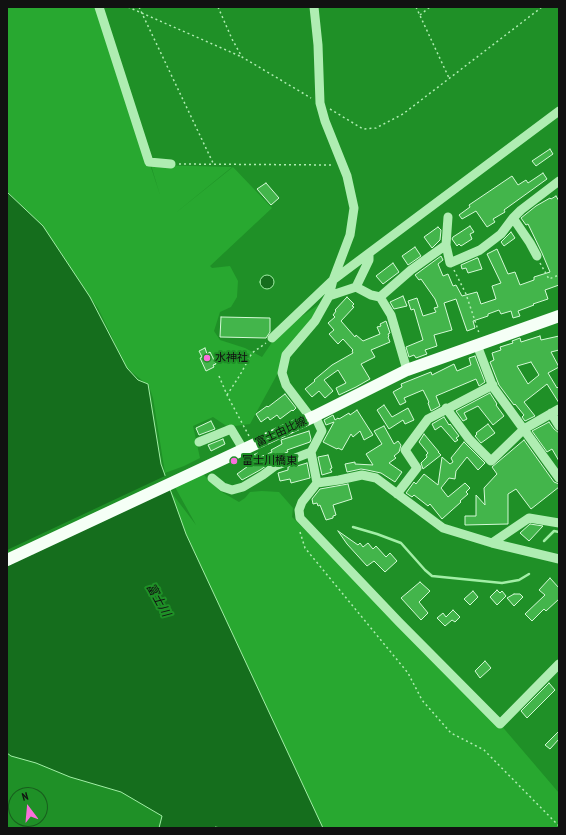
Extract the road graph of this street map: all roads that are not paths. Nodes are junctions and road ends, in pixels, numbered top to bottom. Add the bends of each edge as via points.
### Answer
1 (98, 7) edge
2 (314, 7) edge
3 (559, 111) edge
4 (171, 164) road end
5 (559, 181) edge
6 (448, 217) dead end
7 (513, 218) junction
8 (446, 245) junction
9 (368, 255) junction
10 (537, 256) road end
11 (333, 280) junction
12 (356, 287) junction
13 (329, 296) junction
14 (380, 297) junction
15 (559, 316) edge
16 (272, 338) road end
17 (477, 345) junction
18 (407, 370) junction
19 (493, 385) junction
20 (446, 408) junction
21 (555, 411) edge
22 (313, 417) junction
23 (559, 426) edge
24 (524, 429) junction
25 (199, 442) dead end
26 (248, 447) junction
27 (311, 452) junction
28 (212, 478) dead end
29 (559, 478) edge
30 (317, 483) junction
31 (397, 494) junction
32 (559, 522) edge
33 (492, 543) junction
34 (559, 559) edge
35 (7, 560) edge
36 (559, 664) edge

1 - 4 street via 149,162
2 - 11 street via 320,103 324,121 347,176 354,208 350,235
3 - 9 street
5 - 7 street
6 - 8 street
7 - 8 street via 501,234 480,250 450,263
7 - 10 street
8 - 14 street via 411,270
9 - 11 street
9 - 12 street via 369,260
11 - 13 street
11 - 16 street
12 - 13 street
12 - 14 street
13 - 22 street via 315,321 286,355 282,373 286,385
14 - 18 street via 391,315
15 - 17 main road, 富士由比線
17 - 18 main road, 富士由比線
17 - 19 street
18 - 22 main road, 富士由比線
19 - 20 street
19 - 24 street
20 - 24 street via 469,440 491,461
20 - 31 street via 428,419 405,450 417,468
21 - 23 street
21 - 24 street
22 - 26 main road, 富士由比線
22 - 27 street via 322,431
24 - 29 street
25 - 26 street via 231,428
26 - 35 main road, 富士由比線
27 - 28 street via 275,466 243,487 232,490 223,487
27 - 30 street
30 - 31 street via 362,475 376,478
30 - 36 street via 302,502 300,518 500,724
31 - 33 street via 443,528
32 - 33 street via 529,518
33 - 34 street

